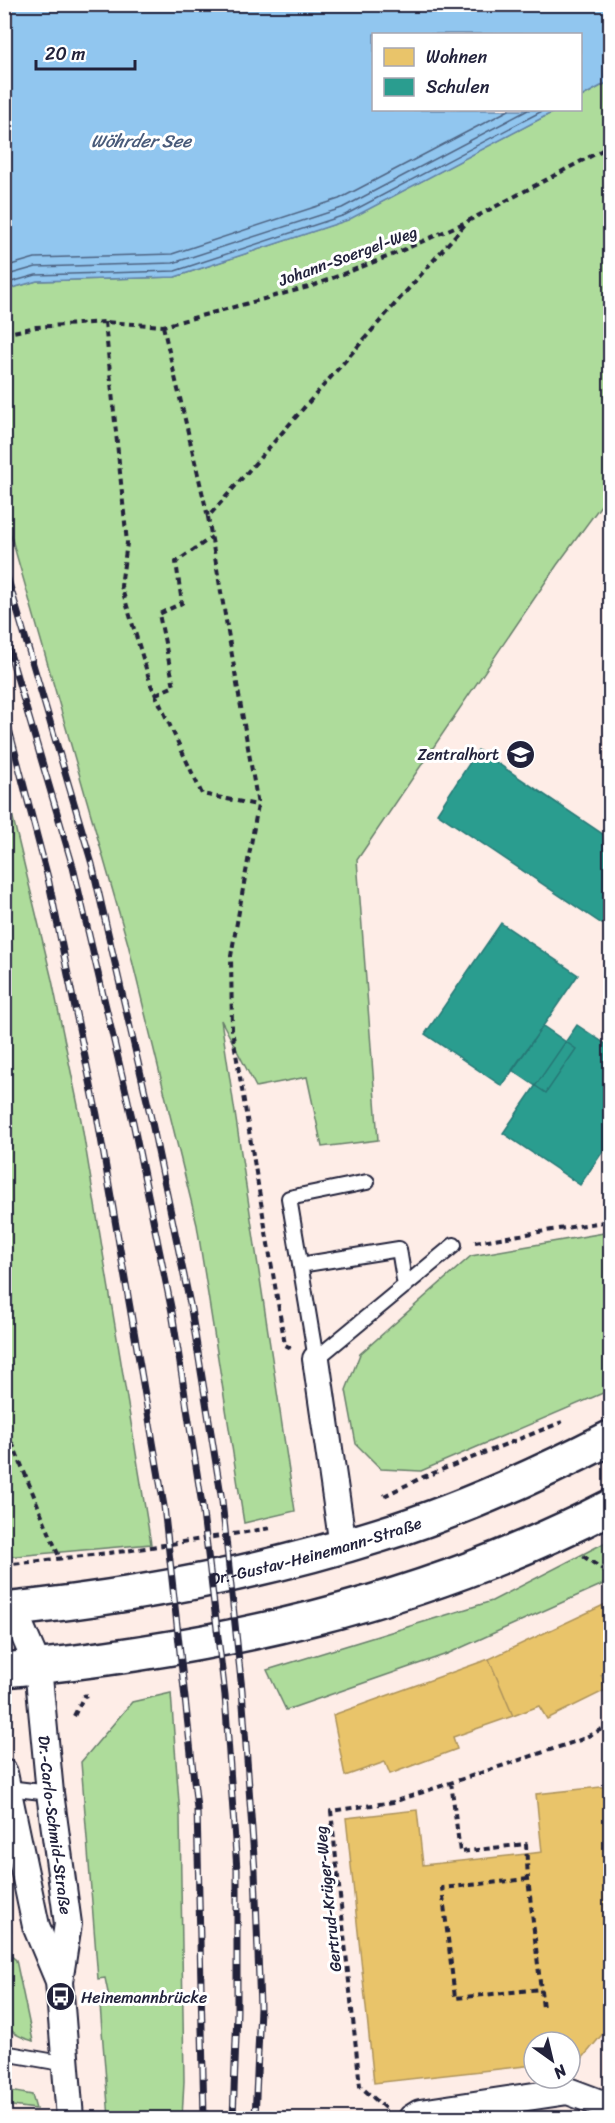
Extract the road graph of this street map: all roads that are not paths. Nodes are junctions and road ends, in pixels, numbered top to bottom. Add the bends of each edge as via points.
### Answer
1 (367, 1182) dead end
2 (454, 1245) road end
3 (300, 1265) junction
4 (405, 1286) junction
5 (316, 1359) junction
6 (610, 1438) edge
7 (610, 1507) edge
8 (343, 1546) junction
9 (7, 1617) edge
10 (38, 1667) junction
11 (4, 1671) edge
12 (6, 1784) edge
13 (50, 1794) junction
14 (59, 1982) junction
15 (4, 2053) edge
16 (67, 2064) junction
17 (607, 2102) edge
18 (401, 2115) edge
19 (70, 2118) edge

1 - 3 lane via 289,1198
2 - 4 lane
3 - 4 lane via 399,1249
3 - 5 lane
4 - 5 lane
5 - 8 street
6 - 8 main road, Dr.-Gustav-Heinemann-Straße via 464,1505
7 - 10 main road via 480,1564 366,1604 222,1640
8 - 9 main road, Dr.-Gustav-Heinemann-Straße via 165,1588
9 - 10 street, Dr.-Carlo-Schmid-Straße
10 - 11 main road
10 - 13 street, Dr.-Carlo-Schmid-Straße
12 - 13 lane
12 - 14 street, Dr.-Carlo-Schmid-Straße via 36,1926
13 - 14 street, Dr.-Carlo-Schmid-Straße via 68,1924
14 - 16 street, Dr.-Carlo-Schmid-Straße
15 - 16 lane
16 - 19 street, Dr.-Carlo-Schmid-Straße
17 - 18 street via 568,2091

